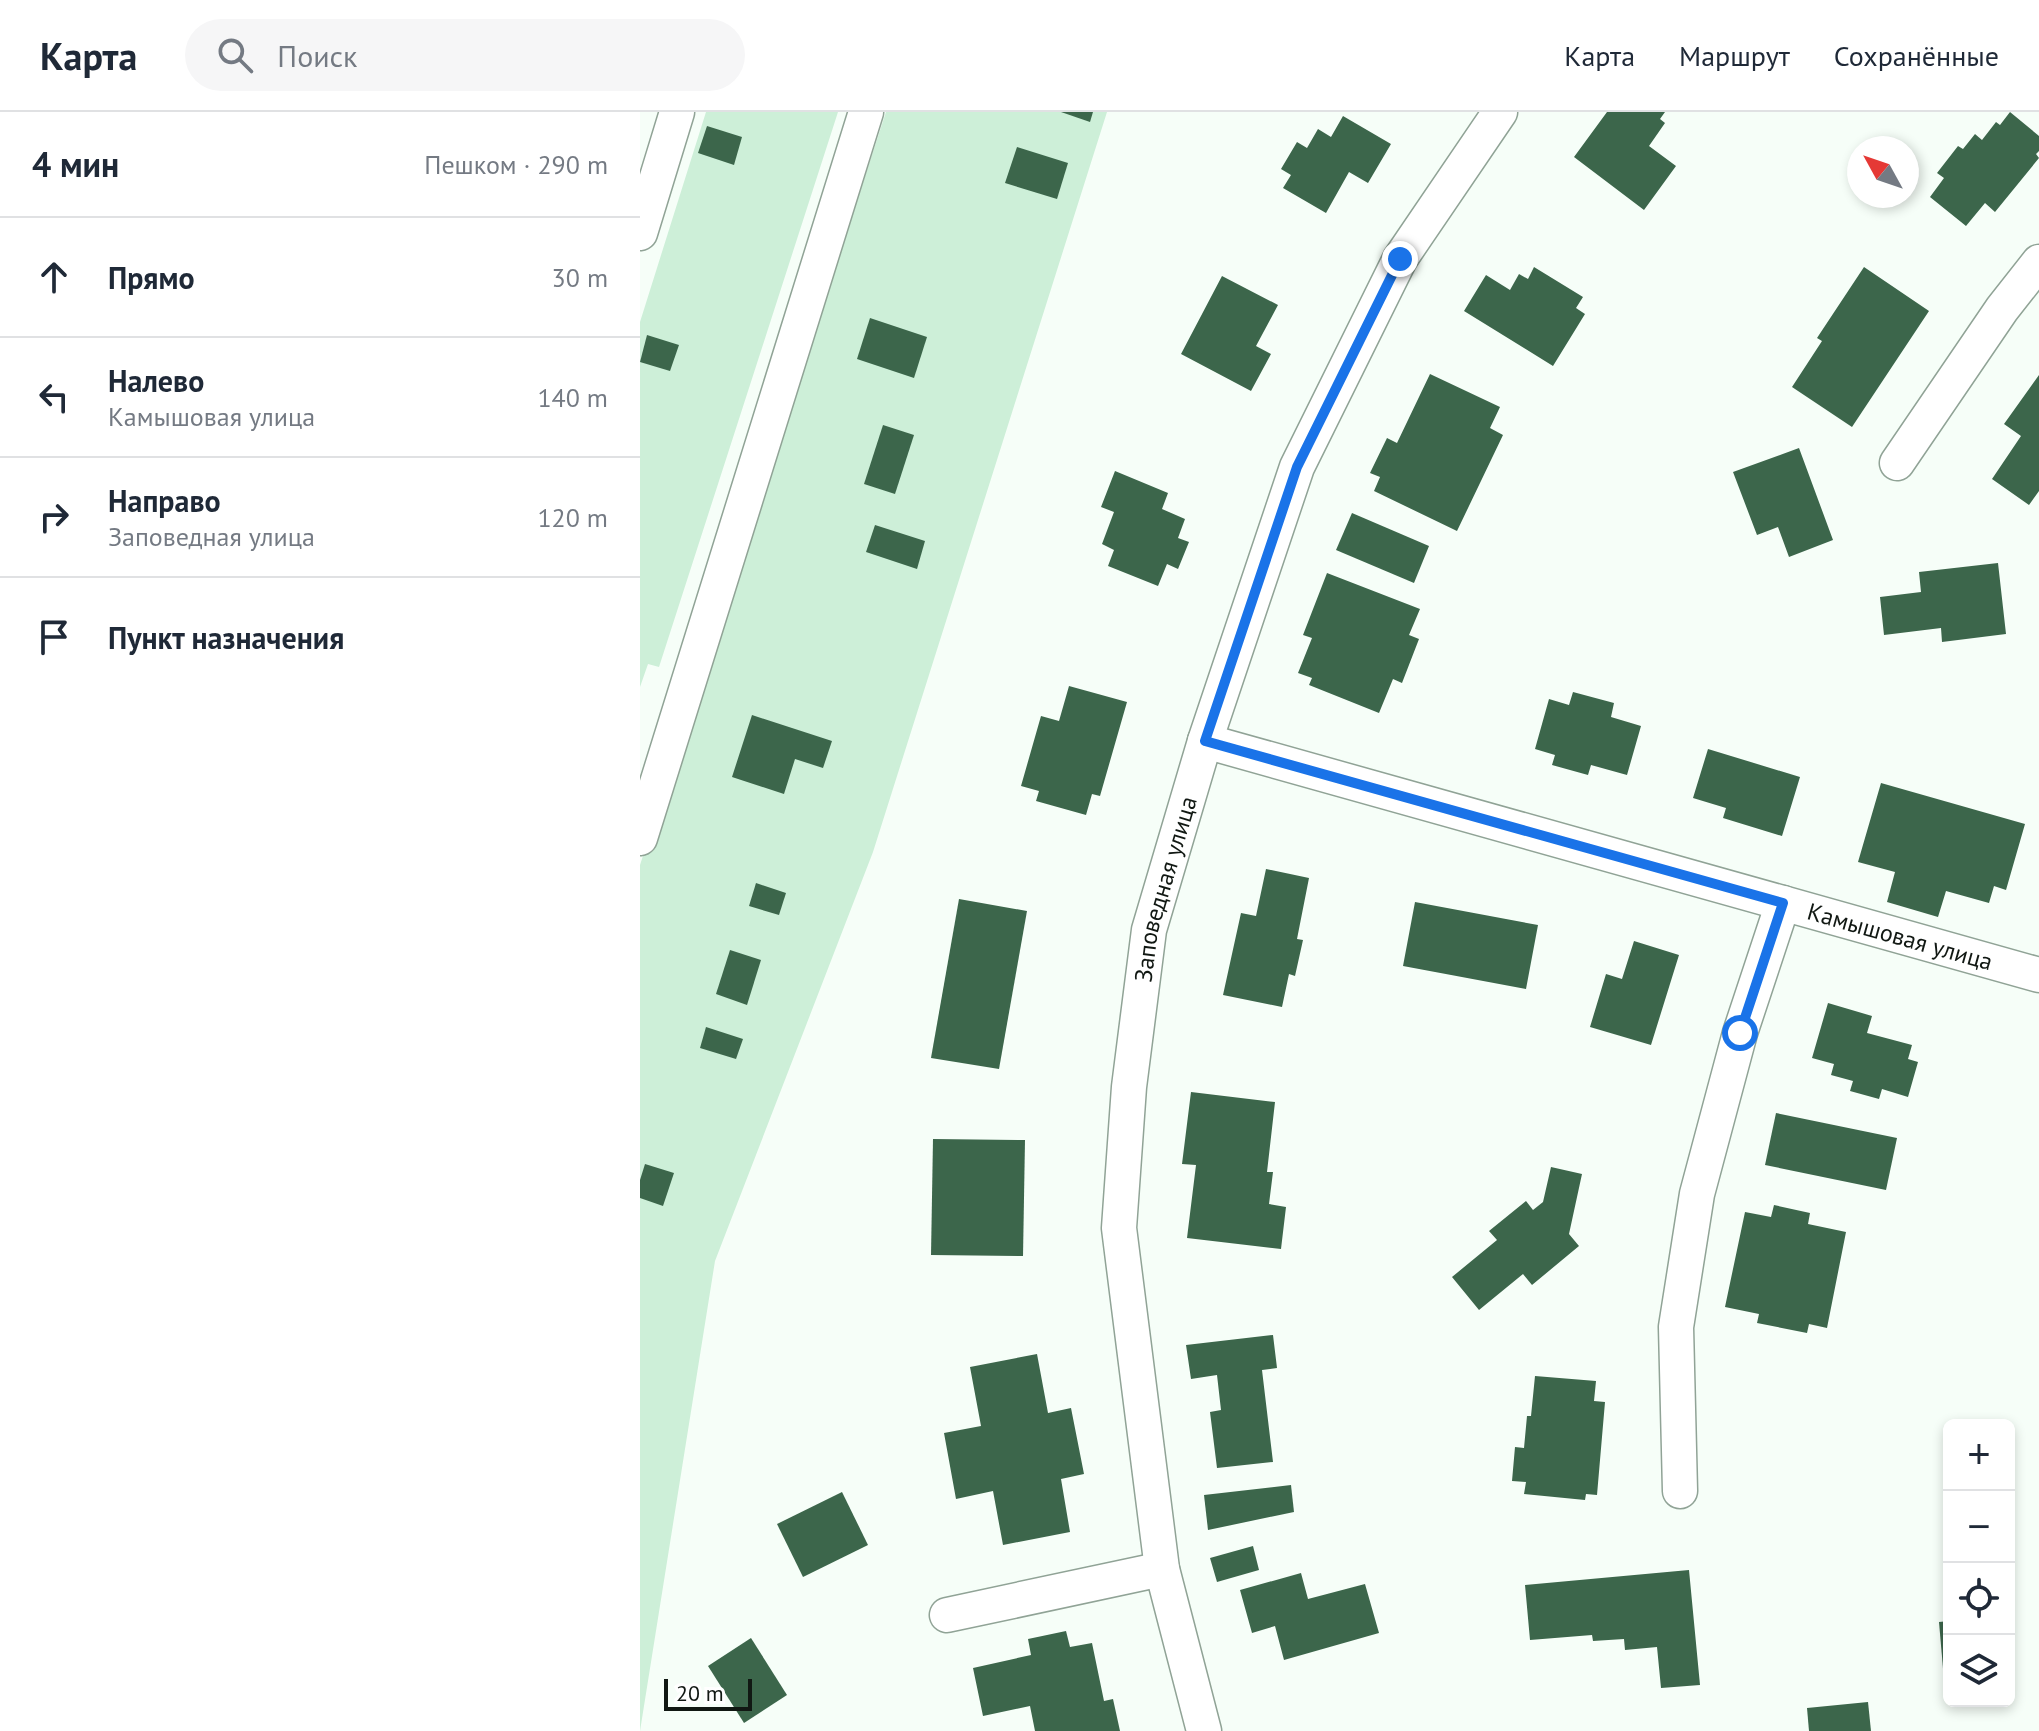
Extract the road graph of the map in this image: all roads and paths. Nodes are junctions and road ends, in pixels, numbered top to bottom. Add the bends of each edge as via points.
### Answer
1 (866, 112) edge
2 (1500, 112) edge
3 (661, 129) edge
4 (640, 233) edge
5 (2039, 262) edge
6 (1897, 463) dead end
7 (1205, 741) junction
8 (640, 838) edge
9 (1783, 903) junction
10 (2039, 975) edge
11 (1680, 1491) dead end
12 (1162, 1569) junction
13 (947, 1615) dead end
14 (1204, 1731) edge

1 - 8 street
2 - 7 street, Заповедная улица via 1400,259 1297,467
3 - 4 street
5 - 6 street
7 - 9 street, Камышовая улица
7 - 12 street, Заповедная улица via 1149,930 1129,1087 1119,1228
9 - 10 street, Камышовая улица
9 - 11 street via 1740,1033 1697,1194 1676,1327
12 - 13 street
12 - 14 street, Заповедная улица

